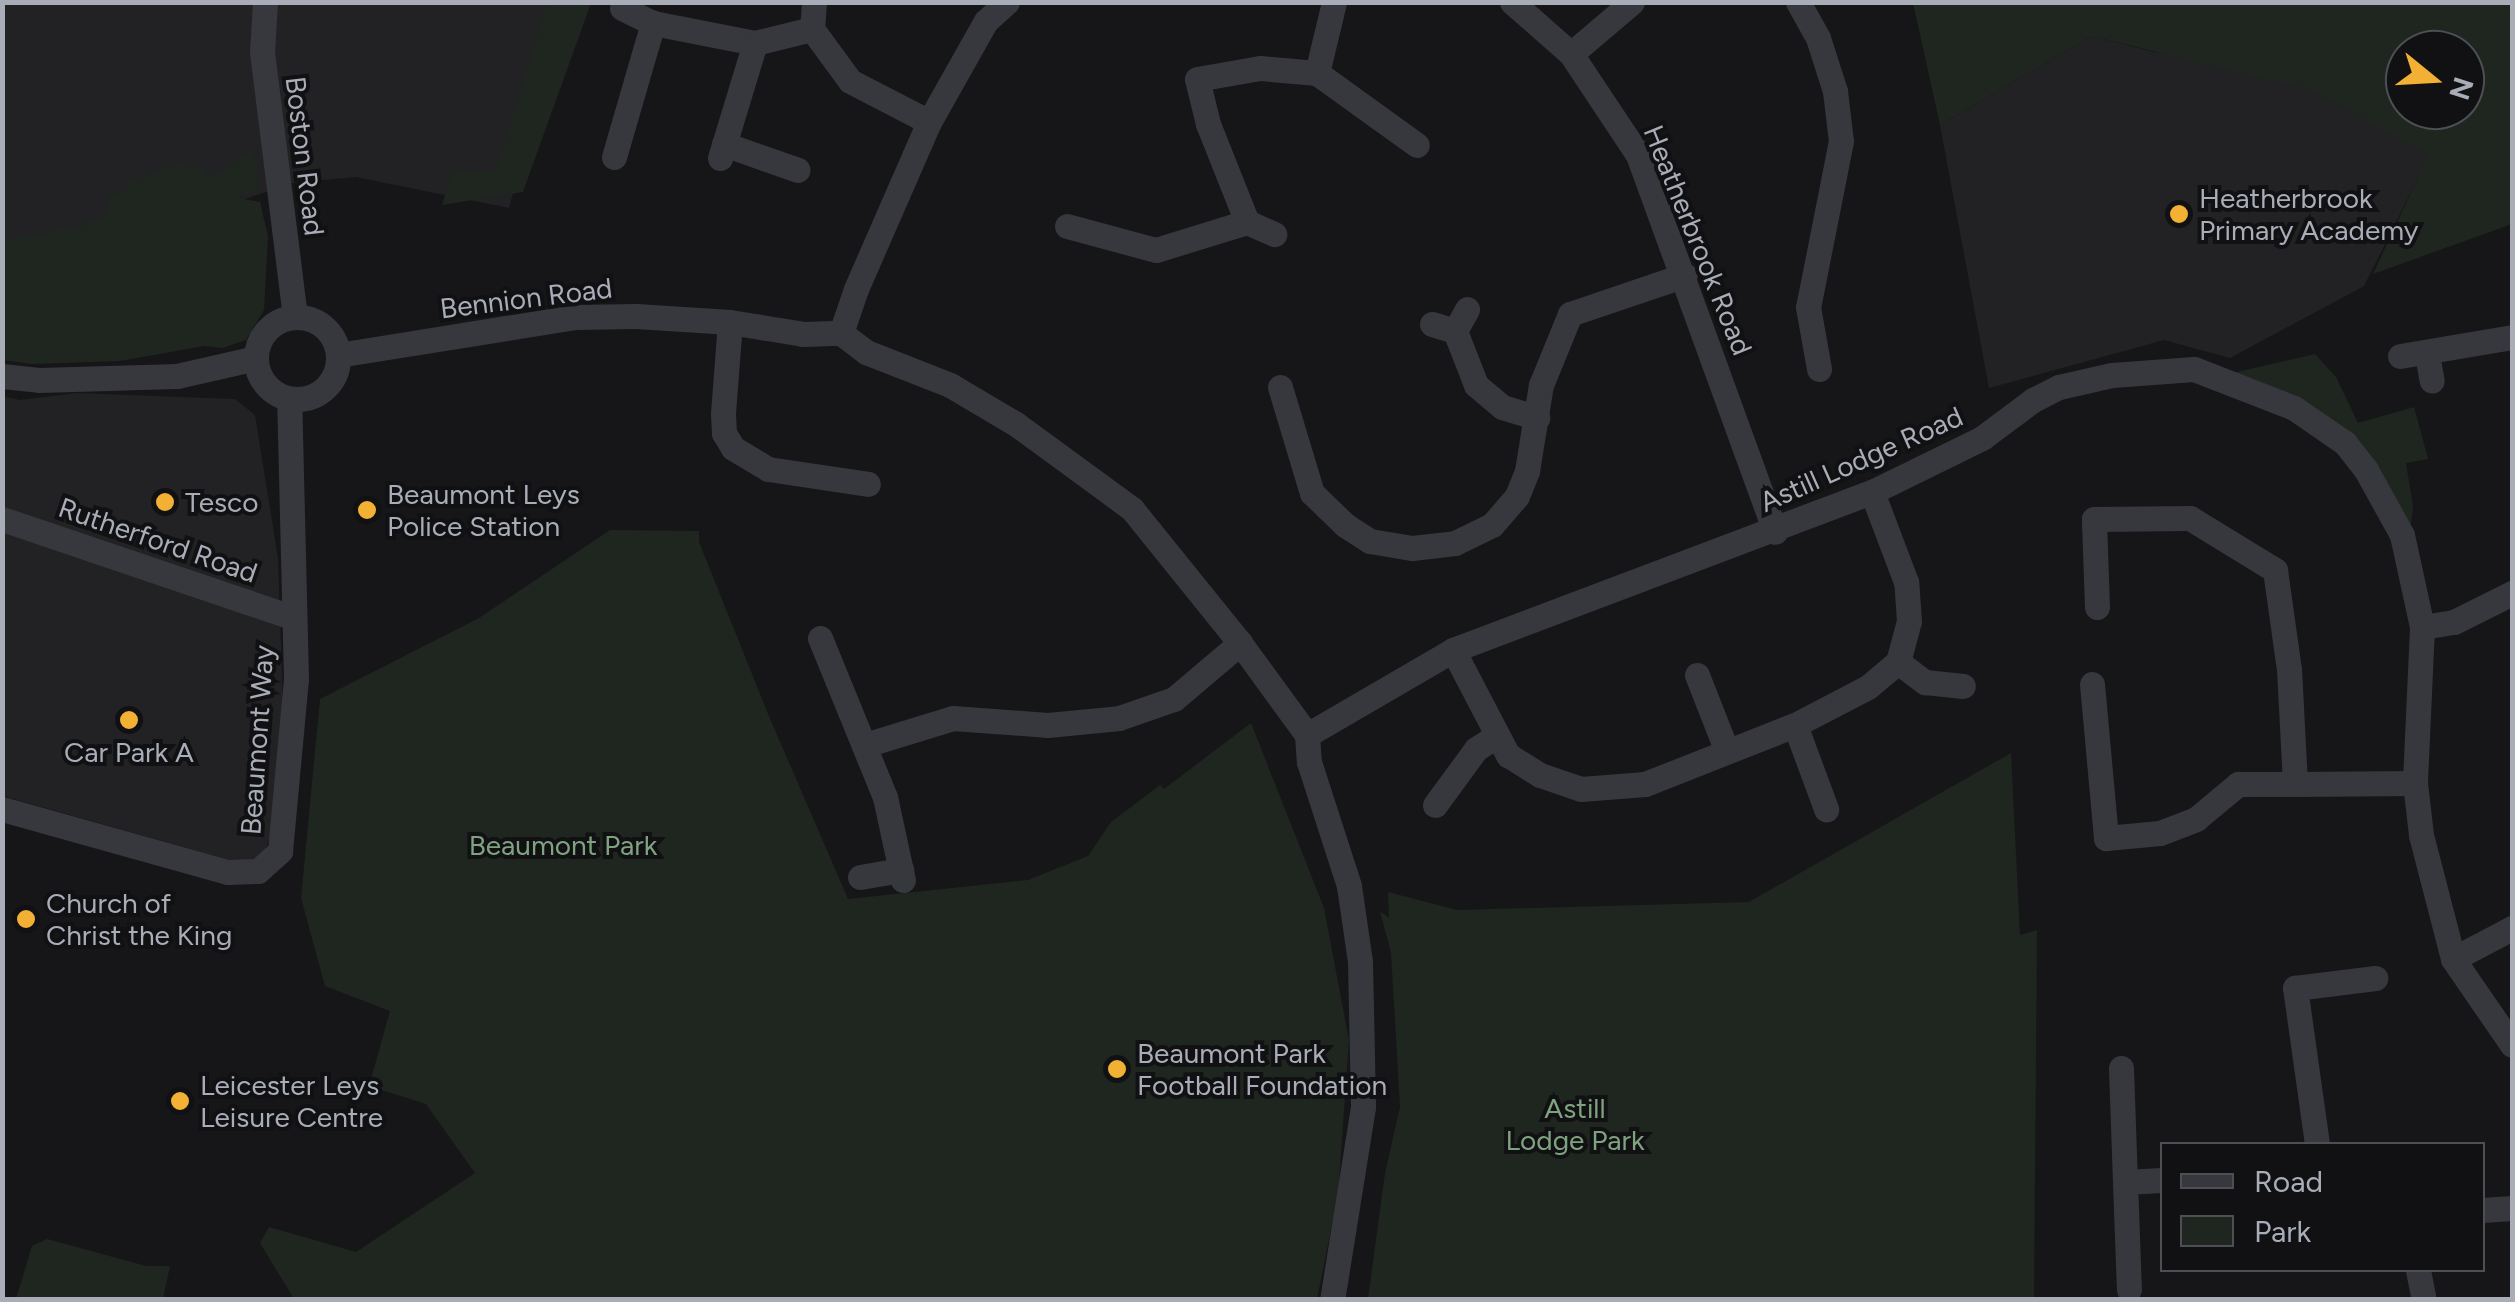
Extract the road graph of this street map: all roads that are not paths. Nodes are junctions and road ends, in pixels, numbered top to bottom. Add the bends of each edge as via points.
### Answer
1 (265, 2) edge
2 (1007, 2) edge
3 (1334, 2) edge
4 (1512, 2) edge
5 (1632, 2) edge
6 (1798, 2) edge
7 (622, 8) dead end
8 (813, 16) edge
9 (653, 22) junction
10 (756, 44) junction
11 (1571, 54) junction
12 (1318, 73) junction
13 (929, 122) junction
14 (1417, 146) dead end
15 (614, 157) dead end
16 (798, 170) dead end
17 (1247, 222) junction
18 (1067, 226) dead end
19 (1274, 234) dead end
20 (1685, 275) junction
21 (295, 317) junction
22 (1451, 321) dead end
23 (730, 322) junction
24 (841, 334) junction
25 (2512, 337) edge
26 (2427, 354) junction
27 (338, 355) junction
28 (2400, 356) dead end
29 (256, 358) junction
30 (1819, 369) dead end
31 (2, 376) edge
32 (2432, 381) dead end
33 (1280, 387) dead end
34 (288, 398) junction
35 (1537, 418) junction
36 (868, 484) dead end
37 (1872, 492) junction
38 (2, 519) edge
39 (1775, 532) junction
40 (2512, 596) edge
41 (2097, 607) dead end
42 (294, 618) junction
43 (2422, 627) junction
44 (820, 638) dead end
45 (1240, 643) junction
46 (1454, 650) junction
47 (1898, 662) junction
48 (1698, 675) dead end
49 (2092, 684) dead end
50 (1963, 686) dead end
51 (1795, 725) junction
52 (1307, 735) junction
53 (1496, 736) junction
54 (864, 745) junction
55 (1726, 749) junction
56 (2296, 784) junction
57 (2416, 784) junction
58 (1435, 806) dead end
59 (2, 809) edge
60 (1826, 809) dead end
61 (860, 877) dead end
62 (2512, 928) edge
63 (2452, 960) junction
64 (2374, 978) dead end
65 (2512, 1045) edge
66 (2122, 1068) dead end
67 (2317, 1142) edge
68 (2160, 1180) edge
69 (2124, 1182) junction
70 (2512, 1208) edge
71 (2485, 1210) edge
72 (2418, 1272) edge
73 (2129, 1289) dead end
74 (1332, 1300) edge
75 (2424, 1300) edge

1 - 21 street, Boston Road via 262,52
2 - 13 street via 986,21
3 - 12 street
4 - 11 street, Heatherbrook Road
5 - 11 street
6 - 30 street via 1835,91 1840,141 1808,307
7 - 9 street
8 - 10 street
8 - 13 street via 850,82
9 - 10 street
9 - 15 street
10 - 16 street via 722,151
11 - 20 street, Heatherbrook Road via 1638,155
12 - 14 street
12 - 17 street via 1260,68 1197,79
13 - 24 street
17 - 18 street via 1156,250
17 - 19 street
20 - 35 street via 1570,314 1541,384
20 - 39 street, Heatherbrook Road
21 - 27 street via 329,332
21 - 29 street via 263,334
22 - 35 street via 1476,385 1502,407
23 - 24 street, Bennion Road
23 - 27 street, Bennion Road via 574,317
23 - 36 street via 723,414 733,448 768,469
24 - 45 street via 1016,424 1132,509
25 - 26 street
26 - 28 street
26 - 32 street
27 - 34 street via 324,389
29 - 31 street via 177,376
29 - 34 street via 265,384
33 - 35 street via 1312,493 1370,542 1412,548 1455,543 1492,525 1518,496
34 - 42 street, Beaumont Way
37 - 39 street, Astill Lodge Road
37 - 43 street, Astill Lodge Road via 1982,438 2059,387 2194,369 2294,408 2345,443 2402,534
37 - 47 street via 1906,582 1909,621
38 - 42 street, Rutherford Road
39 - 46 street, Astill Lodge Road
40 - 43 street via 2454,622
41 - 56 street via 2094,519 2190,518 2274,570
42 - 59 street, Beaumont Way via 292,749 280,852 270,864 228,872
43 - 57 street, Astill Lodge Road
44 - 54 street
45 - 52 street
45 - 54 street via 1174,698 1132,714 1048,725 953,718
46 - 52 street, Astill Lodge Road
46 - 53 street
47 - 50 street via 1925,682
47 - 51 street via 1868,687
48 - 55 street
49 - 56 street via 2106,838 2160,834 2196,818 2238,784
51 - 55 street
51 - 60 street
52 - 74 street via 1348,886 1360,961 1363,1107
53 - 55 street via 1508,755 1581,790 1645,784
53 - 58 street via 1476,749
54 - 61 street via 902,875
56 - 57 street
57 - 63 street, Astill Lodge Road via 2421,835
62 - 63 street
63 - 65 street, Astill Lodge Road
64 - 67 street via 2295,988
66 - 69 street
68 - 69 street
69 - 73 street
70 - 71 street
72 - 75 street

